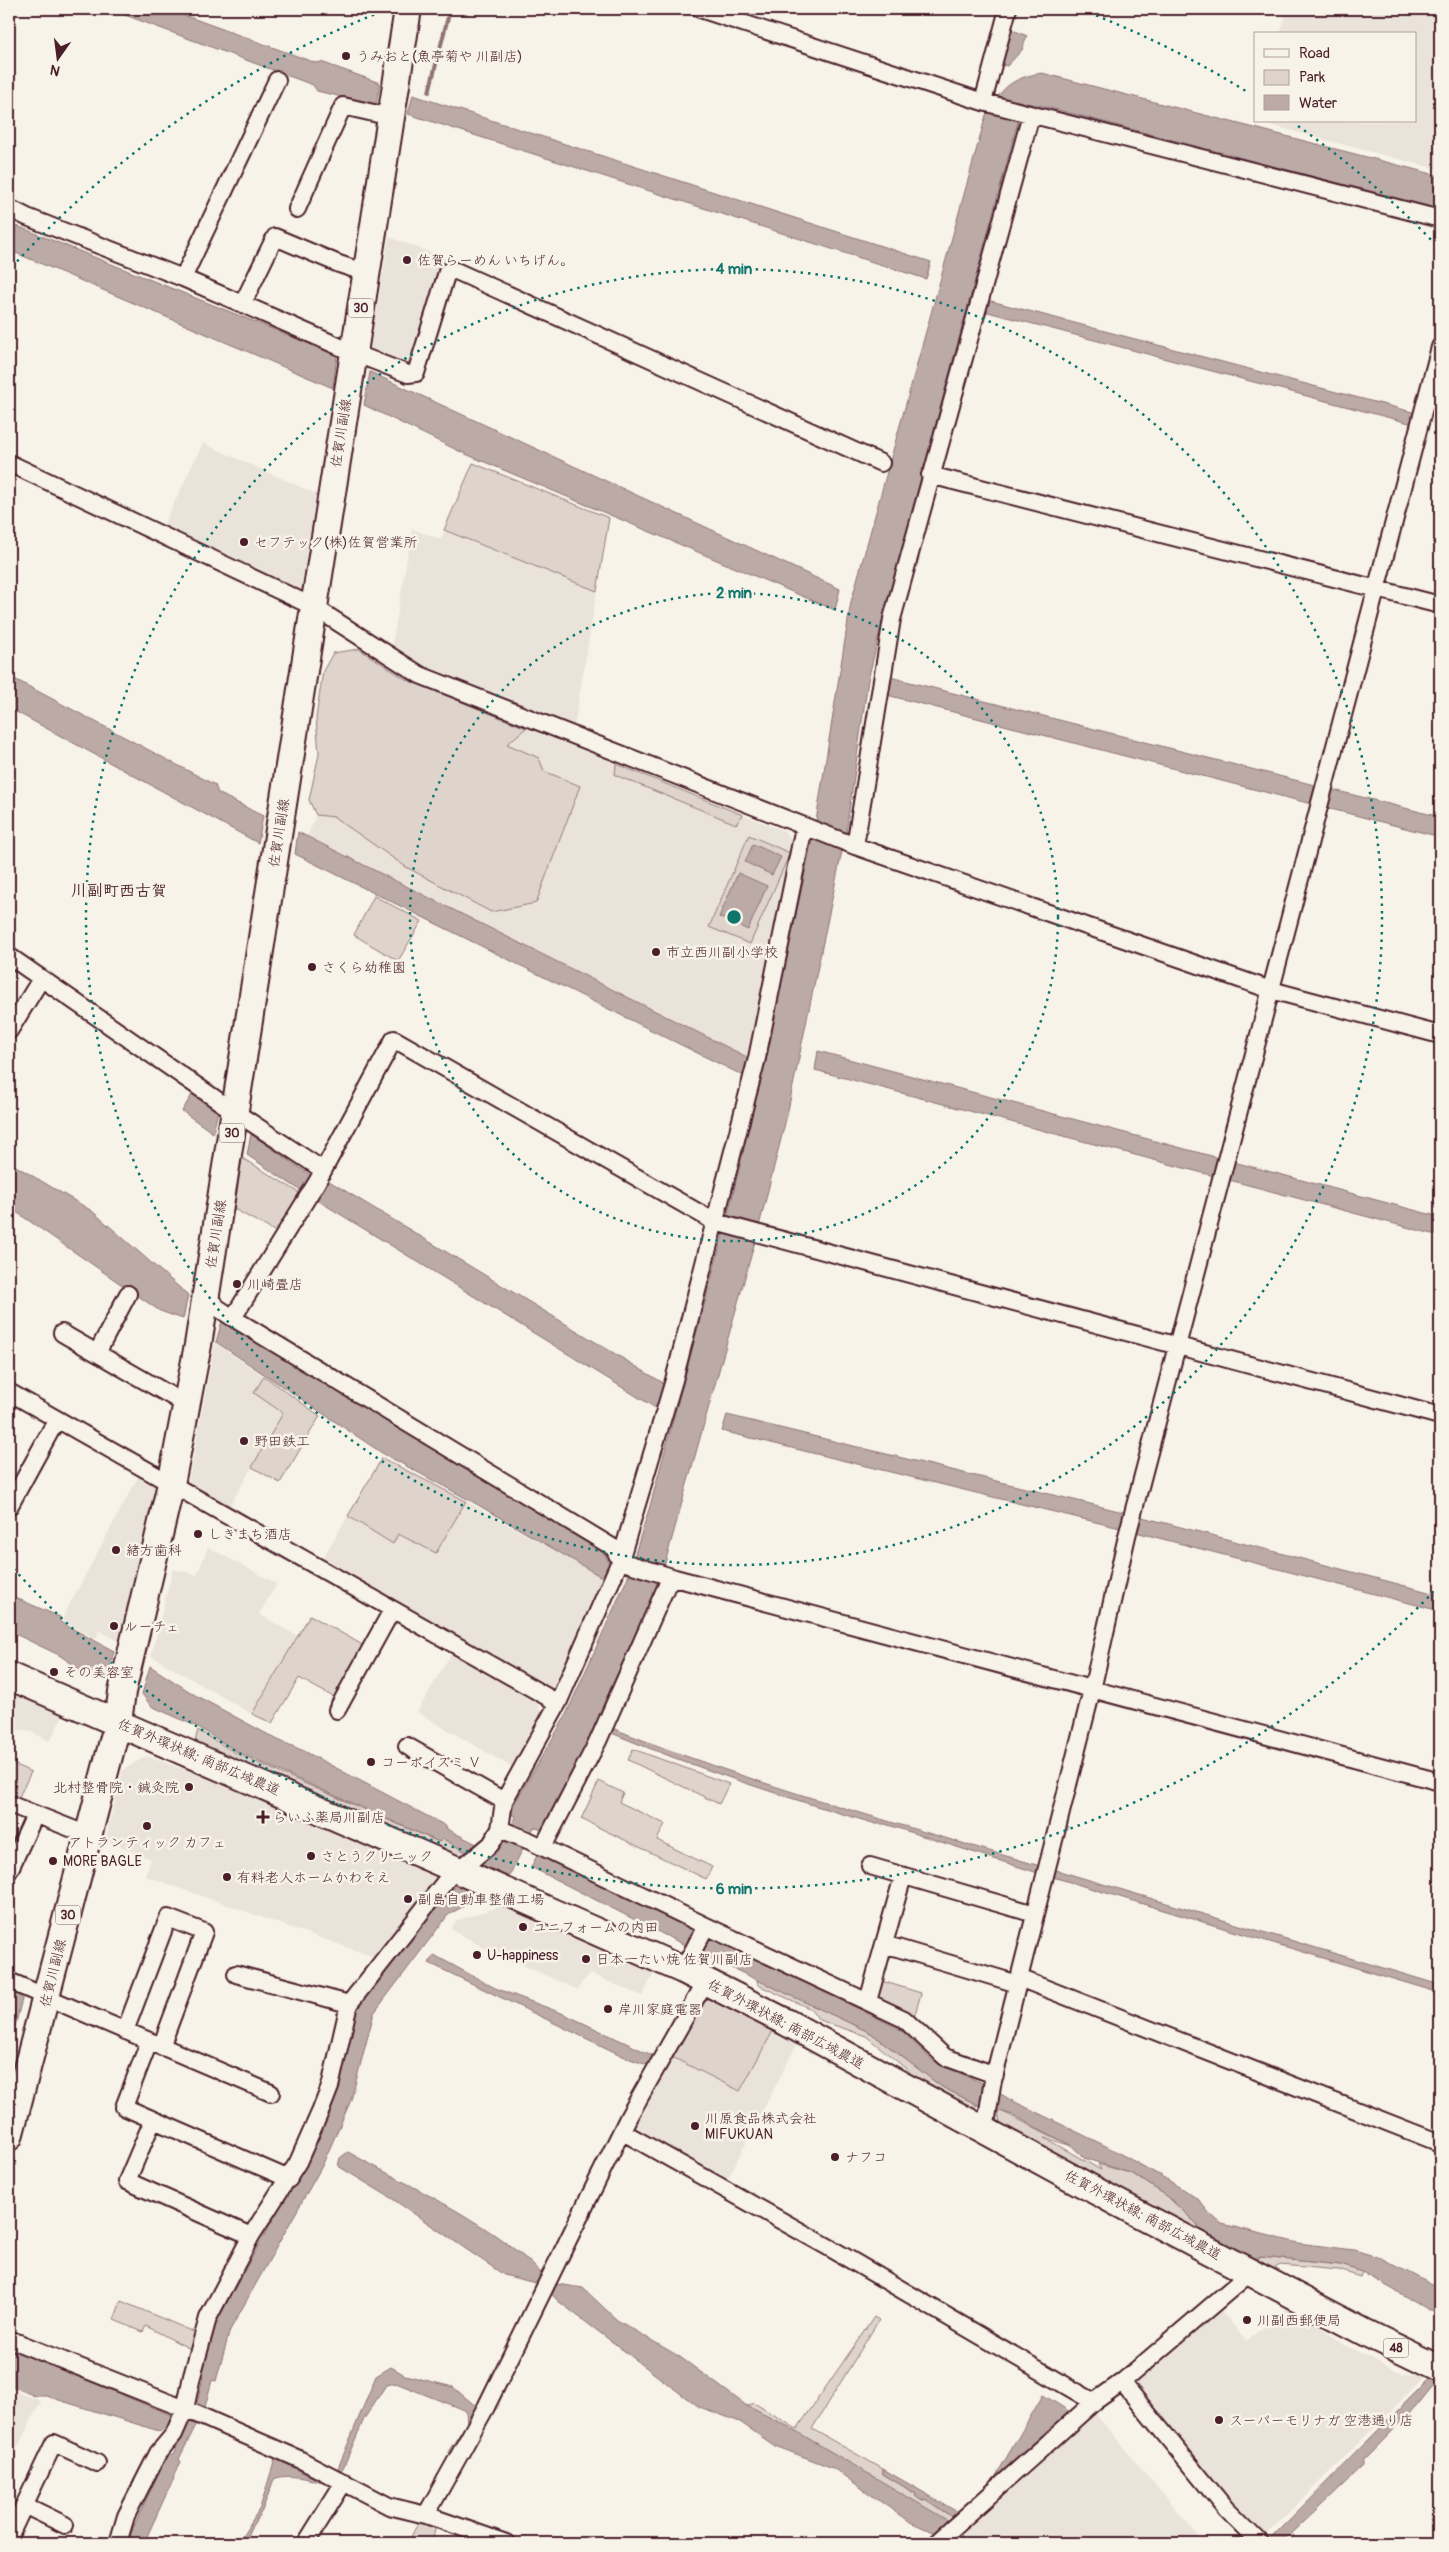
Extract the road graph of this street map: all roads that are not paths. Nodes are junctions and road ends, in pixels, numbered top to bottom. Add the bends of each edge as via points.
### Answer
1 (408, 9) edge
2 (700, 9) edge
3 (1008, 9) edge
4 (277, 80) dead end
5 (983, 102) junction
6 (1031, 115) junction
7 (391, 117) junction
8 (9, 208) edge
9 (297, 209) dead end
10 (1440, 220) edge
11 (366, 273) junction
12 (183, 278) junction
13 (242, 303) junction
14 (1440, 347) edge
15 (354, 353) junction
16 (9, 463) edge
17 (881, 463) dead end
18 (930, 475) junction
19 (1377, 588) junction
20 (1440, 605) edge
21 (314, 607) junction
22 (804, 827) junction
23 (855, 846) junction
24 (9, 956) edge
25 (41, 979) junction
26 (1271, 990) junction
27 (9, 1031) edge
28 (1440, 1035) edge
29 (235, 1112) junction
30 (323, 1170) junction
31 (715, 1222) junction
32 (128, 1294) dead end
33 (206, 1296) junction
34 (233, 1318) junction
35 (62, 1333) dead end
36 (1178, 1345) junction
37 (97, 1353) junction
38 (9, 1392) edge
39 (187, 1405) junction
40 (1440, 1416) edge
41 (57, 1420) junction
42 (171, 1484) junction
43 (9, 1507) edge
44 (620, 1561) junction
45 (675, 1578) junction
46 (392, 1610) junction
47 (9, 1676) edge
48 (1092, 1690) junction
49 (558, 1703) junction
50 (337, 1710) dead end
51 (118, 1722) junction
52 (407, 1746) dead end
53 (1440, 1782) edge
54 (504, 1801) junction
55 (9, 1804) edge
56 (35, 1815) junction
57 (503, 1829) junction
58 (88, 1835) junction
59 (536, 1844) junction
60 (464, 1864) junction
61 (870, 1866) dead end
62 (9, 1871) edge
63 (903, 1876) junction
64 (1035, 1914) junction
65 (706, 1926) junction
66 (884, 1944) junction
67 (694, 1968) junction
68 (236, 1974) dead end
69 (9, 1981) edge
70 (1019, 1981) junction
71 (47, 1997) junction
72 (868, 2001) junction
73 (349, 2004) junction
74 (125, 2030) junction
75 (155, 2044) junction
76 (994, 2080) junction
77 (271, 2094) dead end
78 (153, 2120) junction
79 (986, 2122) junction
80 (623, 2132) junction
81 (9, 2138) edge
82 (1440, 2143) edge
83 (288, 2179) junction
84 (251, 2236) junction
85 (1251, 2272) junction
86 (9, 2339) edge
87 (1440, 2369) edge
88 (1122, 2382) junction
89 (1094, 2402) junction
90 (192, 2412) junction
91 (97, 2463) dead end
92 (344, 2482) junction
93 (24, 2505) junction
94 (426, 2515) junction
95 (65, 2525) dead end
96 (9, 2537) edge
97 (937, 2542) edge
98 (118, 2543) edge
99 (306, 2543) edge
100 (506, 2543) edge
101 (1260, 2543) edge

1 - 7 main road, 佐賀川副線 / 30
2 - 5 street
3 - 5 street
4 - 12 street
5 - 6 street
6 - 10 street
6 - 18 street
7 - 9 street via 343,106
7 - 11 main road, 佐賀川副線 / 30
8 - 12 street
11 - 13 street via 275,238
11 - 15 main road, 佐賀川副線 / 30
12 - 13 street
13 - 15 street
14 - 19 street
15 - 17 street via 408,374 416,372 447,272 456,271
15 - 21 main road, 佐賀川副線 / 30
16 - 21 street
18 - 19 street
18 - 23 street via 892,619
19 - 20 street
19 - 26 street
21 - 22 street via 420,675
21 - 29 main road, 佐賀川副線 / 30
22 - 23 street
22 - 31 street via 757,1058
23 - 26 street
24 - 25 street
25 - 27 street
25 - 29 street
26 - 28 street
26 - 36 street
29 - 30 street
29 - 33 main road, 佐賀川副線 / 30
30 - 31 street via 394,1039
30 - 34 street
31 - 36 street
31 - 44 street via 669,1398
32 - 37 street
33 - 34 street
33 - 39 main road, 佐賀川副線 / 30
34 - 44 street via 614,1548
35 - 37 street
36 - 40 street
36 - 48 street via 1127,1536
37 - 39 street
38 - 41 street
39 - 42 main road, 佐賀川副線 / 30
41 - 42 street
41 - 43 street
42 - 46 street
42 - 51 main road, 佐賀川副線 / 30 via 122,1692
44 - 45 street
44 - 49 street
45 - 48 street
45 - 59 street via 668,1585 598,1741
46 - 49 street
46 - 50 street
47 - 51 main road, 佐賀外環状線; 南部広域農道 / 48
48 - 53 street
48 - 64 street
49 - 54 street
51 - 58 main road, 佐賀川副線 / 30
51 - 60 main road, 佐賀外環状線; 南部広域農道 / 48
52 - 54 street
54 - 57 street
55 - 56 street
56 - 58 street
56 - 62 street
57 - 59 street
57 - 60 street via 491,1844
58 - 71 main road, 佐賀川副線 / 30
59 - 65 street
60 - 67 main road, 佐賀外環状線; 南部広域農道 / 48
60 - 73 street
61 - 63 street
63 - 64 street
63 - 66 street
64 - 70 street
65 - 67 street
65 - 72 street
66 - 70 street
66 - 72 street
67 - 79 main road, 佐賀外環状線; 南部広域農道 / 48 via 786,2022
67 - 80 street
68 - 73 street
69 - 71 street
70 - 76 street
70 - 82 street
71 - 74 street
71 - 81 main road, 佐賀川副線 / 30
72 - 76 street via 904,2019 945,2057
73 - 83 street via 330,2087
74 - 75 street
74 - 75 street via 168,1918 204,1932
75 - 77 street
75 - 78 street via 124,2108
76 - 79 street
78 - 83 street
78 - 84 street via 127,2181
79 - 85 main road, 佐賀外環状線; 南部広域農道 / 48
80 - 89 street
80 - 94 street via 486,2407
83 - 84 street
84 - 90 street via 208,2318 192,2376
85 - 87 main road, 佐賀外環状線; 南部広域農道 / 48
85 - 88 street
86 - 90 street
88 - 89 street
88 - 101 street via 1226,2509
89 - 97 street
90 - 92 street
90 - 98 street via 158,2453 126,2516
91 - 93 street via 54,2443
92 - 94 street via 389,2506
92 - 99 street
93 - 95 street
93 - 96 street
94 - 100 street

